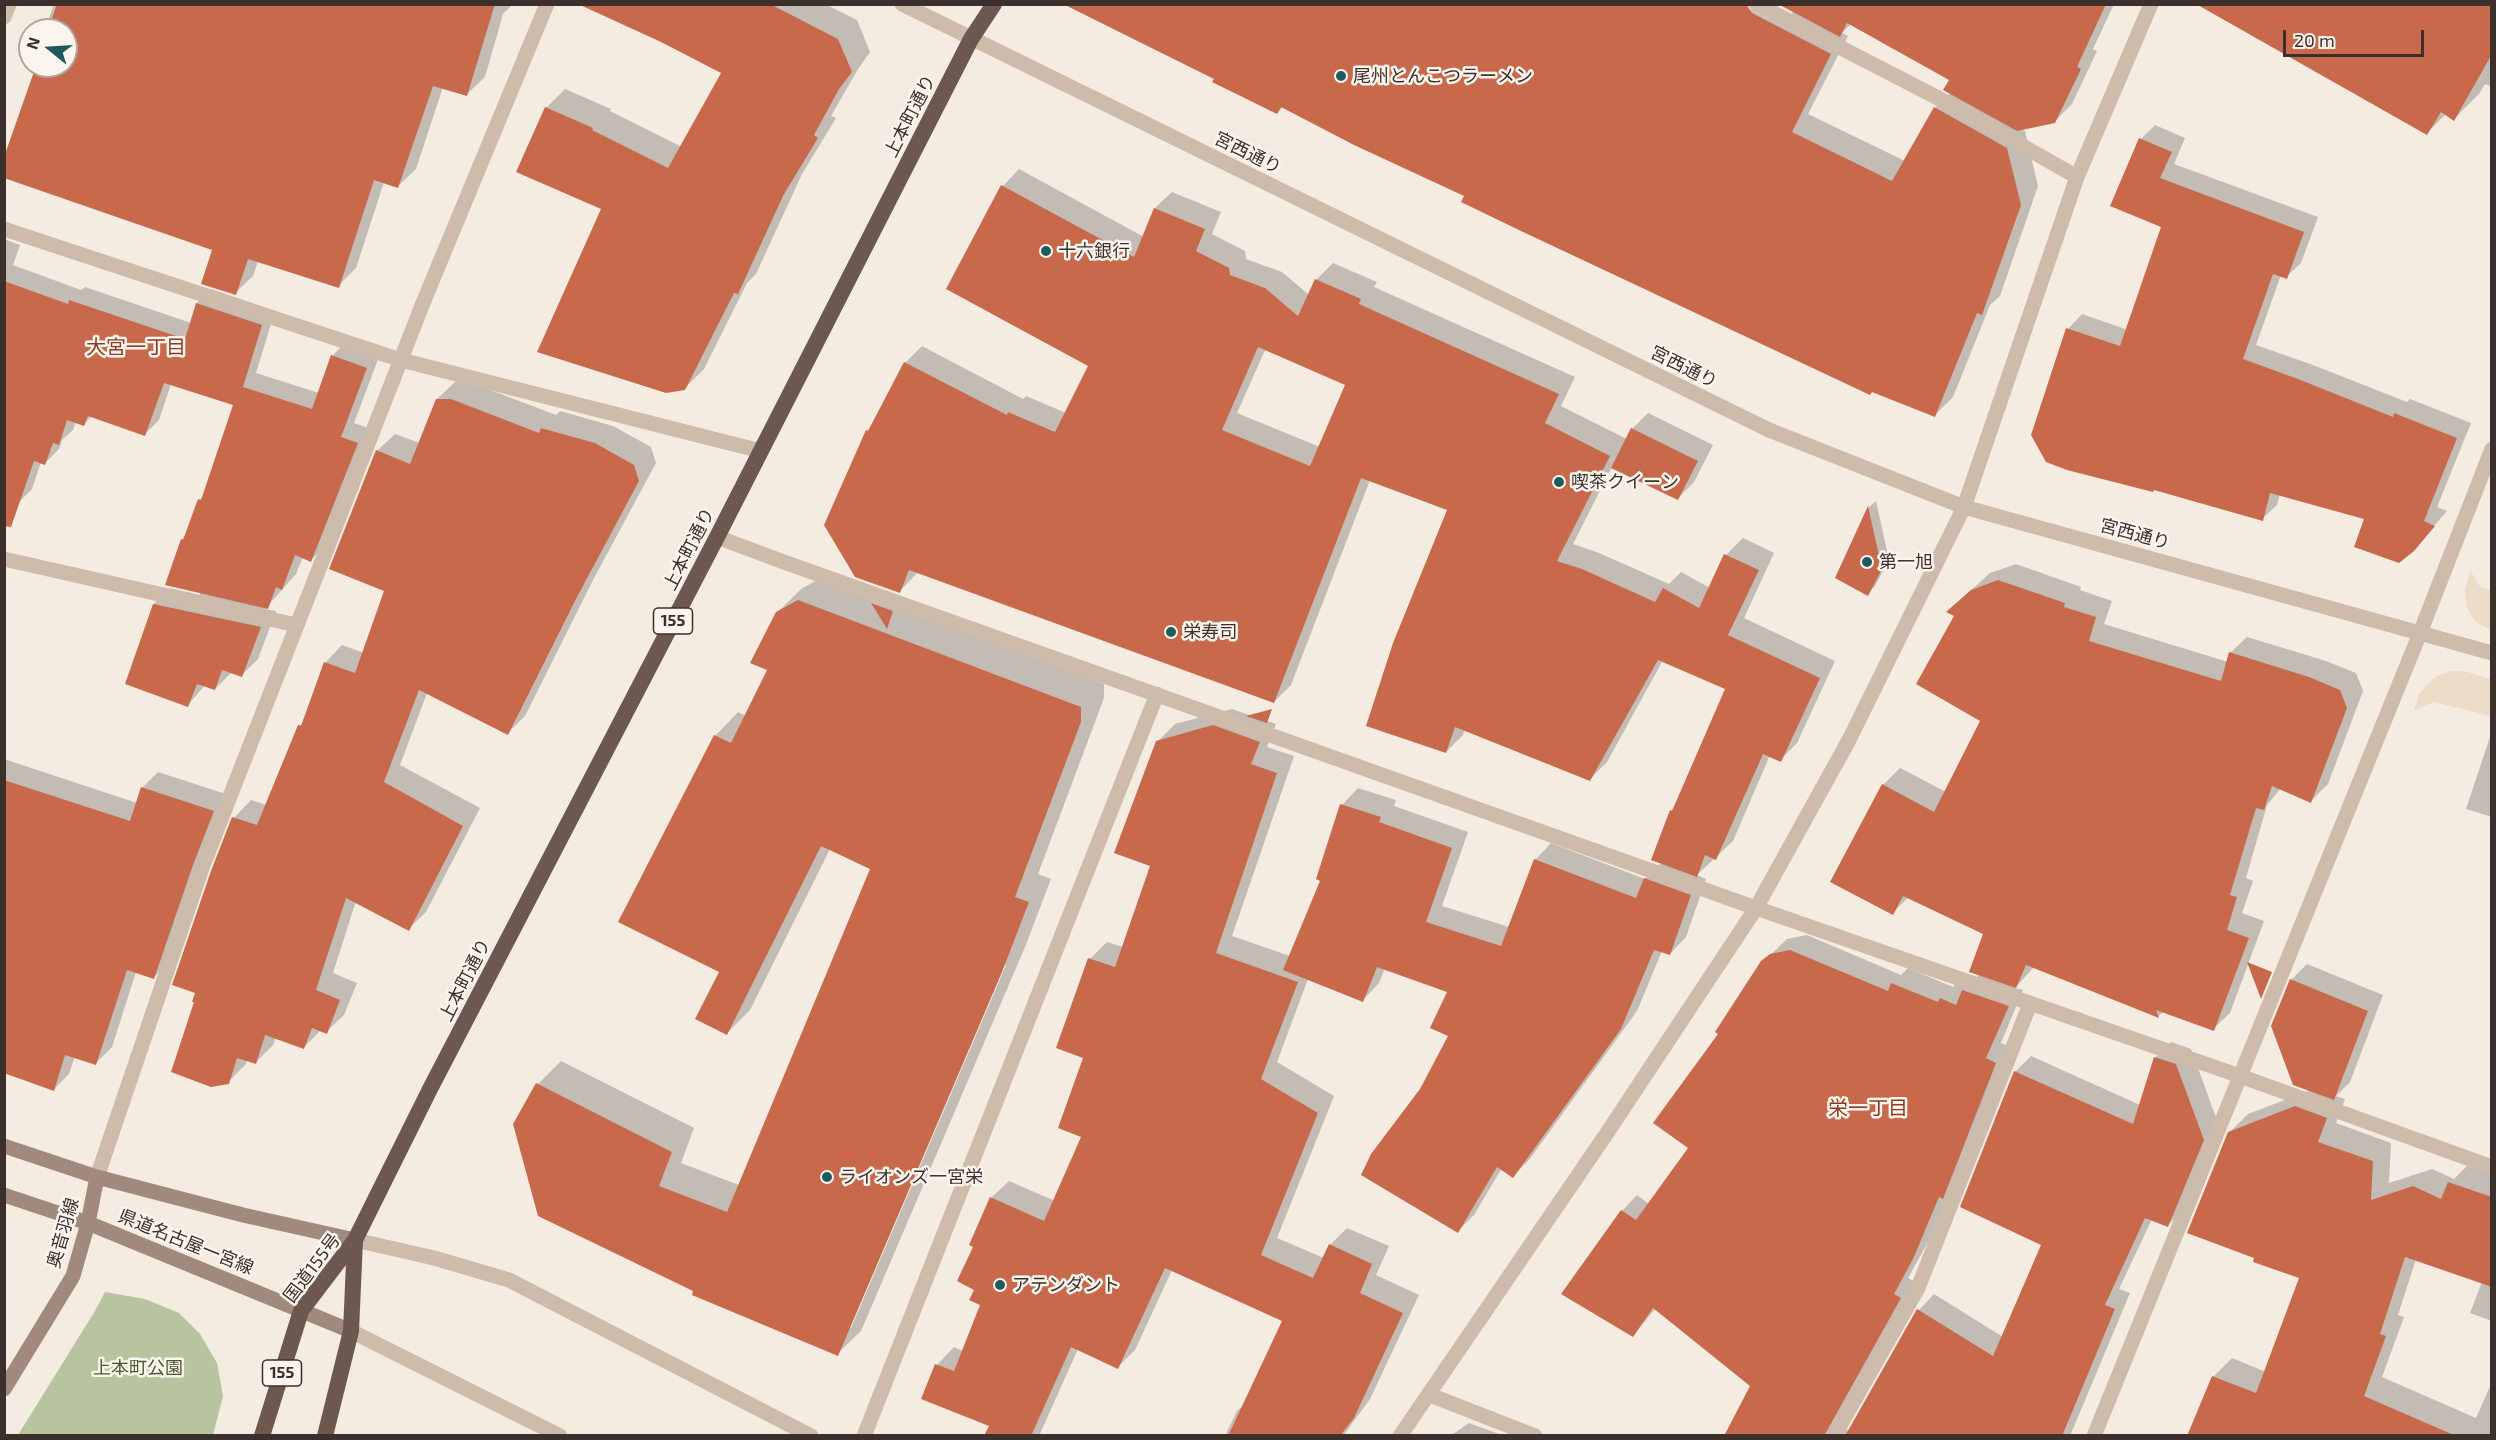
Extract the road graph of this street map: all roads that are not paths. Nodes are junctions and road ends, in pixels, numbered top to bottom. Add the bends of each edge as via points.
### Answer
1 (9, 4) edge
2 (548, 4) edge
3 (902, 4) edge
4 (994, 4) edge
5 (1756, 4) edge
6 (2151, 4) edge
7 (4, 17) edge
8 (971, 39) junction
9 (2078, 177) junction
10 (4, 229) edge
11 (400, 360) junction
12 (2492, 449) edge
13 (761, 451) junction
14 (1964, 507) junction
15 (717, 537) junction
16 (4, 559) edge
17 (296, 625) junction
18 (2420, 633) junction
19 (2492, 653) edge
20 (1157, 694) junction
21 (1756, 908) junction
22 (2030, 1004) junction
23 (2240, 1076) junction
24 (4, 1146) edge
25 (2492, 1167) edge
26 (97, 1177) junction
27 (4, 1195) edge
28 (88, 1223) junction
29 (355, 1240) junction
30 (302, 1311) junction
31 (351, 1331) junction
32 (4, 1389) edge
33 (1430, 1395) junction
34 (262, 1436) edge
35 (325, 1436) edge
36 (560, 1436) edge
37 (811, 1436) edge
38 (864, 1436) edge
39 (1400, 1436) edge
40 (1535, 1436) edge
41 (1834, 1436) edge
42 (2094, 1436) edge

1 - 7 street
2 - 11 street
3 - 8 street, 宮西通り
4 - 8 highway, 上本町通り / 155
5 - 9 street via 1942,100
6 - 9 street
8 - 13 highway, 上本町通り / 155
8 - 14 street, 宮西通り via 1769,430
9 - 14 street
10 - 11 street
11 - 13 street
11 - 17 street
12 - 18 street
13 - 15 highway, 上本町通り / 155
14 - 18 street, 宮西通り
14 - 21 street via 1849,740
15 - 20 street
15 - 29 highway, 上本町通り / 155
16 - 17 street
17 - 26 street via 202,868
18 - 19 street, 宮西通り
18 - 23 street
20 - 21 street
20 - 38 street
21 - 22 street
21 - 33 street
22 - 23 street
22 - 41 street via 1918,1288
23 - 25 street
23 - 42 street
24 - 26 main road, 県道名古屋一宮線
26 - 28 main road, 奥音羽線
26 - 29 main road, 県道名古屋一宮線
27 - 28 main road, 県道名古屋一宮線
28 - 30 main road, 県道名古屋一宮線
28 - 32 main road, 奥音羽線 via 72,1276
29 - 30 highway, 国道155号 / 155
29 - 31 highway, 国道155号 / 155
29 - 37 street via 509,1280
30 - 31 main road, 県道名古屋一宮線
30 - 34 highway, 国道155号 / 155
31 - 35 highway, 国道155号 / 155
31 - 36 street
33 - 39 street
33 - 40 street

